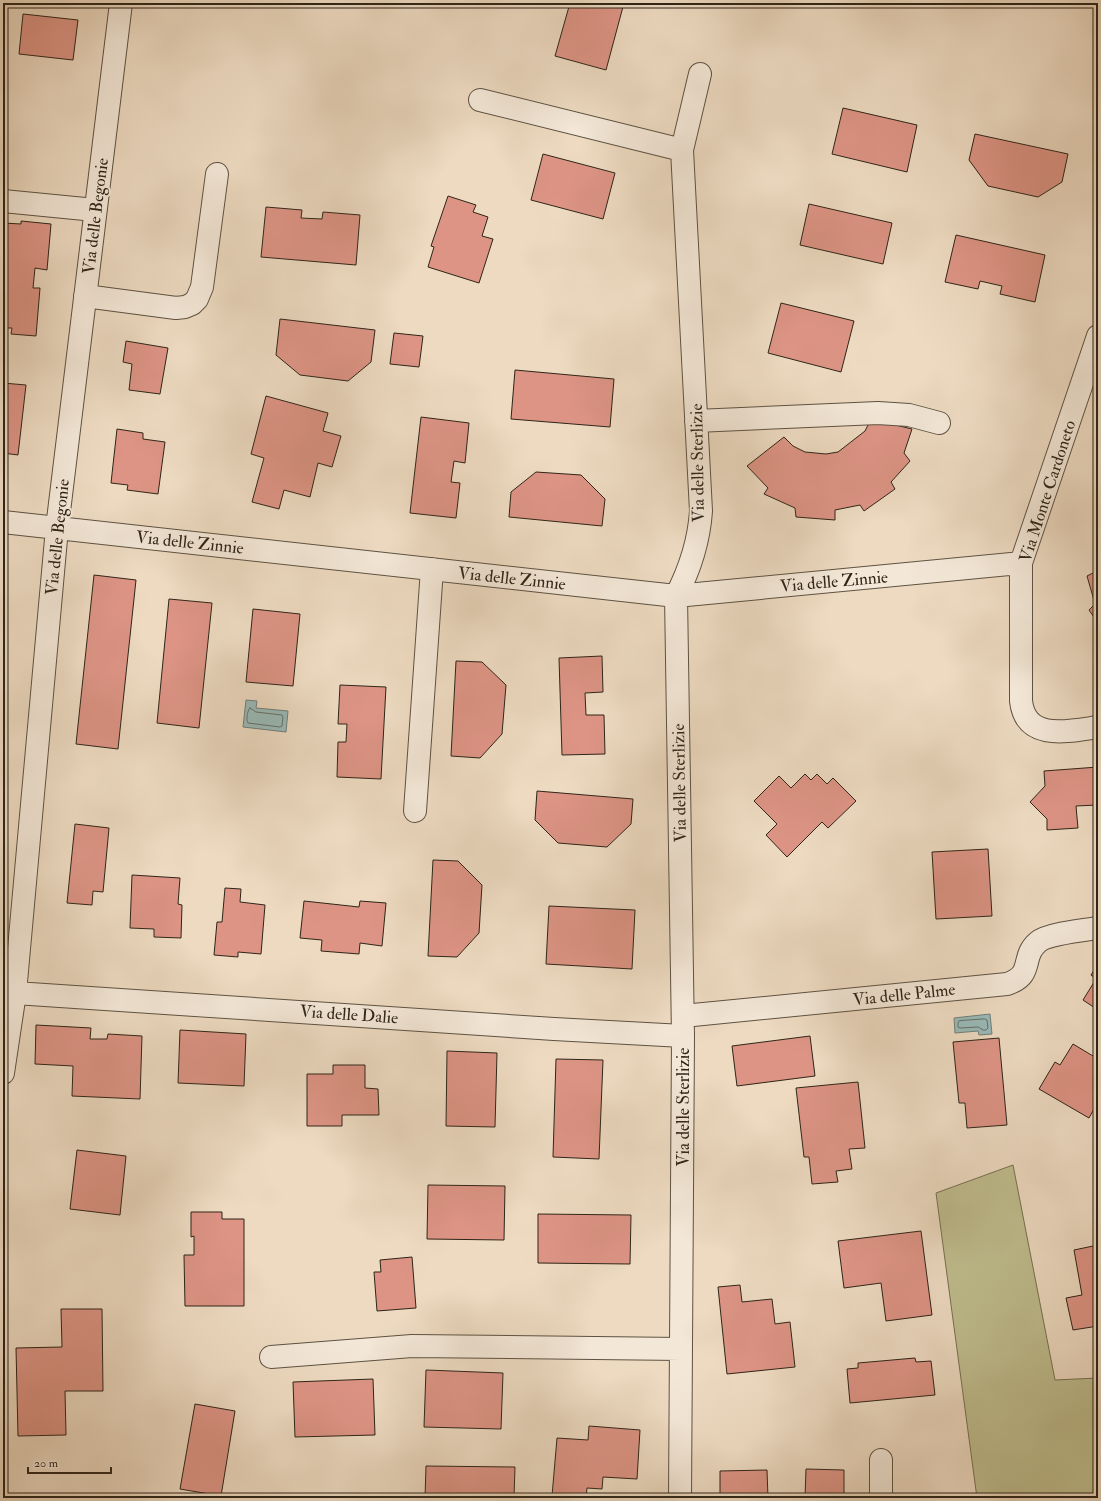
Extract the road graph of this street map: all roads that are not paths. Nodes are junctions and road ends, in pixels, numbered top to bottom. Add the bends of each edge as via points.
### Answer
1 (121, 3) edge
2 (700, 74) dead end
3 (480, 100) dead end
4 (682, 150) junction
5 (217, 174) dead end
6 (3, 201) edge
7 (95, 210) junction
8 (85, 296) junction
9 (1098, 336) edge
10 (696, 420) junction
11 (939, 423) dead end
12 (3, 522) edge
13 (57, 528) junction
14 (1021, 564) junction
15 (432, 569) junction
16 (676, 596) junction
17 (1098, 727) edge
18 (415, 811) dead end
19 (1098, 928) edge
20 (15, 993) junction
21 (683, 1026) junction
22 (3, 1073) edge
23 (681, 1350) junction
24 (271, 1356) dead end
25 (881, 1460) dead end
26 (680, 1498) edge
27 (881, 1498) edge

1 - 7 street, Via delle Begonie
2 - 4 street, Via delle Sterlizie
3 - 4 street
4 - 10 street, Via delle Sterlizie
5 - 8 street via 202,287 192,304 186,307 167,308
6 - 7 street
7 - 8 street, Via delle Begonie
8 - 13 street, Via delle Begonie
9 - 14 street, Via Monte Cardoneto
10 - 11 street via 878,413 909,415
10 - 16 street, Via delle Sterlizie via 700,520 692,560
12 - 13 street, Via delle Zinnie
13 - 15 street, Via delle Zinnie
13 - 20 street, Via delle Begonie
14 - 16 street, Via delle Zinnie
14 - 17 street, Via Monte Cardoneto via 1021,701 1025,716 1036,726 1047,731 1060,732
15 - 16 street, Via delle Zinnie
15 - 18 street
16 - 21 street, Via delle Sterlizie
19 - 21 street, Via delle Palme via 1039,940 1029,954 1022,977 1007,984
20 - 21 street, Via delle Dalie via 554,1029
20 - 22 street, Via delle Begonie
21 - 23 street, Via delle Sterlizie
23 - 24 street via 412,1346
23 - 26 street, Via delle Sterlizie
25 - 27 street

